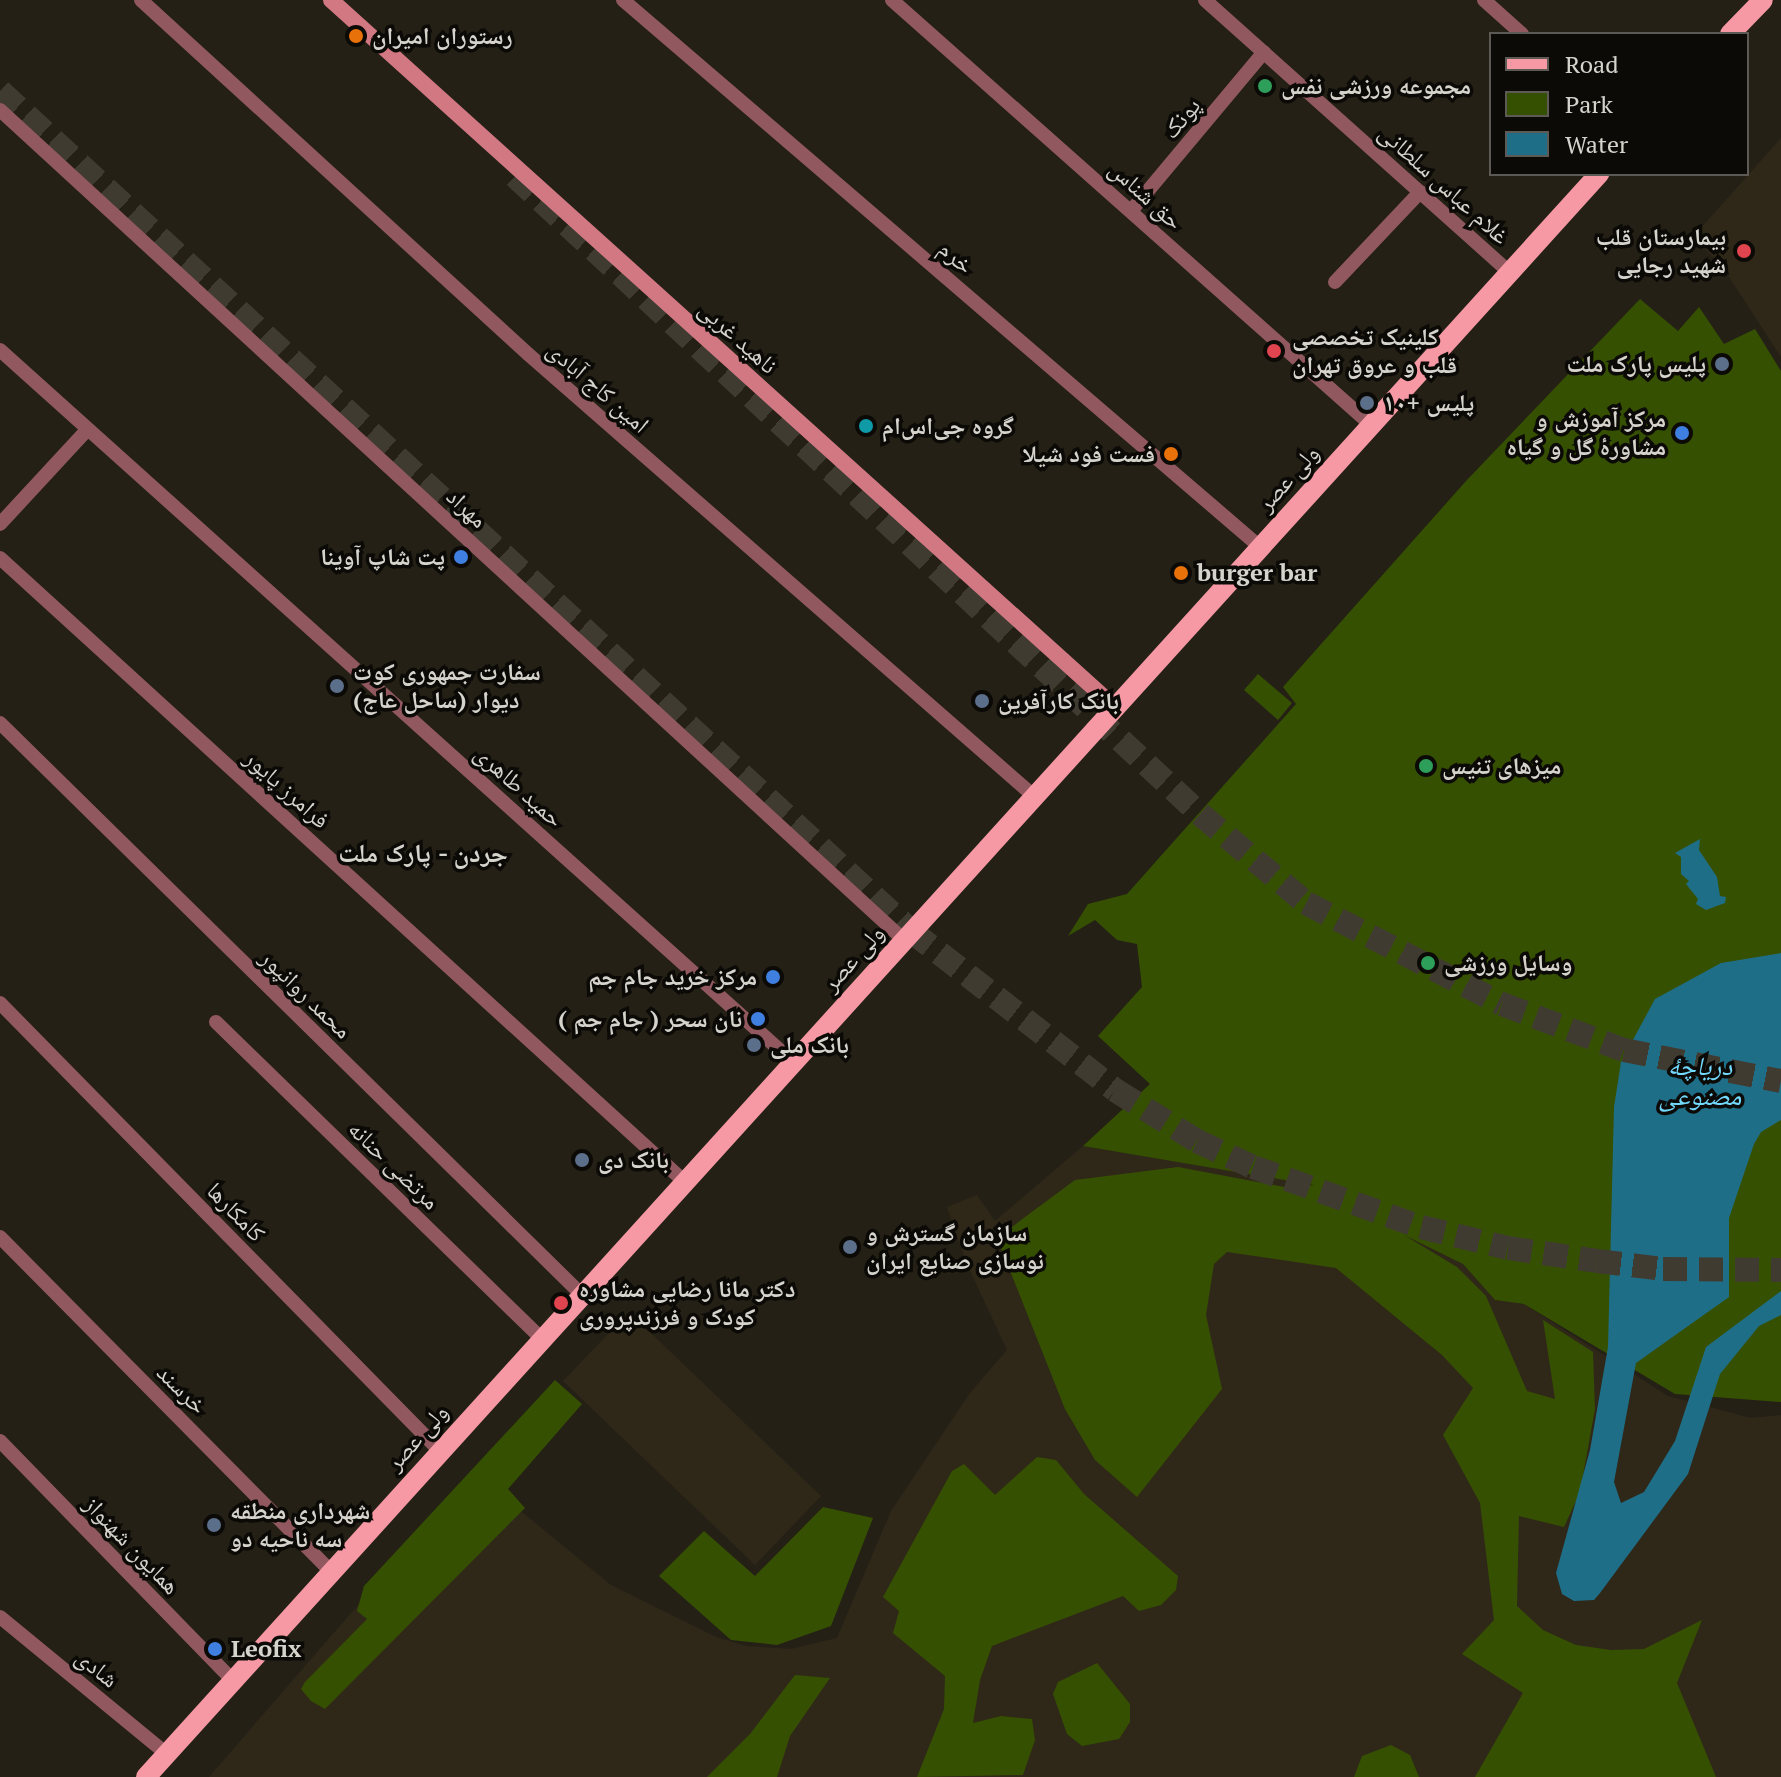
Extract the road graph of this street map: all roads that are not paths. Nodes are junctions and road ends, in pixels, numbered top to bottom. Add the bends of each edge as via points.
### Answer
1 (141, 0) edge
2 (331, 0) edge
3 (623, 0) edge
4 (892, 0) edge
5 (1205, 0) edge
6 (1484, 0) edge
7 (1763, 0) edge
8 (1520, 32) edge
9 (1732, 32) edge
10 (1264, 52) junction
11 (0, 110) edge
12 (1597, 176) edge
13 (1420, 192) junction
14 (1131, 211) junction
15 (1509, 272) junction
16 (1335, 282) dead end
17 (0, 350) edge
18 (1370, 424) junction
19 (88, 429) junction
20 (2, 519) edge
21 (1260, 547) junction
22 (0, 558) edge
23 (1116, 708) junction
24 (0, 723) edge
25 (1035, 797) junction
26 (904, 940) junction
27 (0, 1003) edge
28 (216, 1022) dead end
29 (794, 1063) junction
30 (686, 1183) junction
31 (0, 1237) edge
32 (582, 1295) junction
33 (542, 1339) junction
34 (0, 1441) edge
35 (440, 1451) junction
36 (332, 1572) junction
37 (0, 1617) edge
38 (233, 1681) junction
39 (167, 1754) junction
40 (146, 1777) edge

1 - 25 street, امین کاج آبادی via 516,344
2 - 23 main road, ناهید غربی
3 - 21 street, خرم
4 - 14 street, حق شناس
5 - 10 street, غلام عباس سلطانی
6 - 8 street
7 - 9 main road
10 - 13 street, غلام عباس سلطانی
10 - 14 street, پونک
11 - 26 street, مهراد
12 - 15 main road, ولی عصر
13 - 15 street, غلام عباس سلطانی
13 - 16 street
14 - 18 street, حق شناس
15 - 18 main road, ولی عصر
17 - 19 street, حمید طاهری
18 - 21 main road, ولی عصر
19 - 20 street
19 - 29 street, حمید طاهری
21 - 23 main road, ولی عصر
22 - 30 street, فرامرز پایور
23 - 25 main road, ولی عصر
24 - 32 street, محمد روانپور
25 - 26 main road, ولی عصر
26 - 29 main road, ولی عصر
27 - 35 street, کامکارها
28 - 33 street, مرتضی حنانه
29 - 30 main road, ولی عصر
30 - 32 main road, ولی عصر
31 - 36 street, خرسند
32 - 33 main road, ولی عصر
33 - 35 main road, ولی عصر
34 - 38 street, همایون شهنواز
35 - 36 main road, ولی عصر
36 - 38 main road, ولی عصر
37 - 39 street, شادی
38 - 39 main road, ولی عصر
39 - 40 main road, ولی عصر

